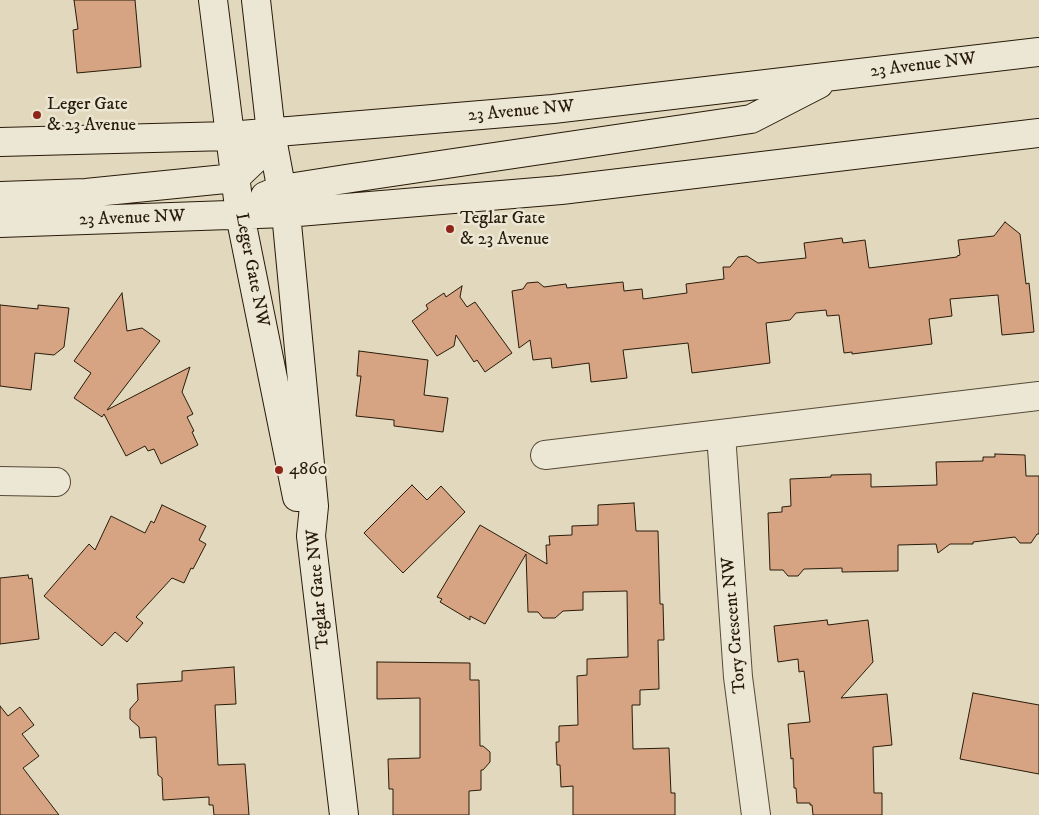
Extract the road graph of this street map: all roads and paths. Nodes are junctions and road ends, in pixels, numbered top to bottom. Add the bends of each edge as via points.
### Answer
1 (213, 0) edge
2 (256, 0) edge
3 (1039, 52) edge
4 (834, 77) junction
5 (1039, 133) edge
6 (271, 134) junction
7 (229, 136) junction
8 (0, 142) edge
9 (235, 178) junction
10 (0, 196) edge
11 (284, 201) junction
12 (240, 215) junction
13 (0, 223) edge
14 (1039, 396) edge
15 (721, 434) junction
16 (545, 455) dead end
17 (0, 481) edge
18 (56, 482) dead end
19 (311, 536) junction
20 (344, 815) edge
21 (756, 815) edge

1 - 7 street, Leger Gate NW
2 - 6 street
3 - 4 street, 23 Avenue NW
4 - 6 street, 23 Avenue NW via 553,109
4 - 11 street via 751,119 362,176
5 - 11 street, 23 Avenue NW via 561,190
6 - 7 street, 23 Avenue NW
6 - 9 street via 256,159
6 - 11 street
7 - 8 street, 23 Avenue NW
7 - 9 street, Leger Gate NW
9 - 10 street via 86,193
9 - 12 street, Leger Gate NW
11 - 12 street, 23 Avenue NW
11 - 19 street, Teglar Gate NW via 314,506
12 - 13 street, 23 Avenue NW
12 - 19 street, Leger Gate NW via 299,507
14 - 15 street
15 - 16 street
15 - 21 street, Tory Crescent NW via 738,677
17 - 18 street
19 - 20 street, Teglar Gate NW

